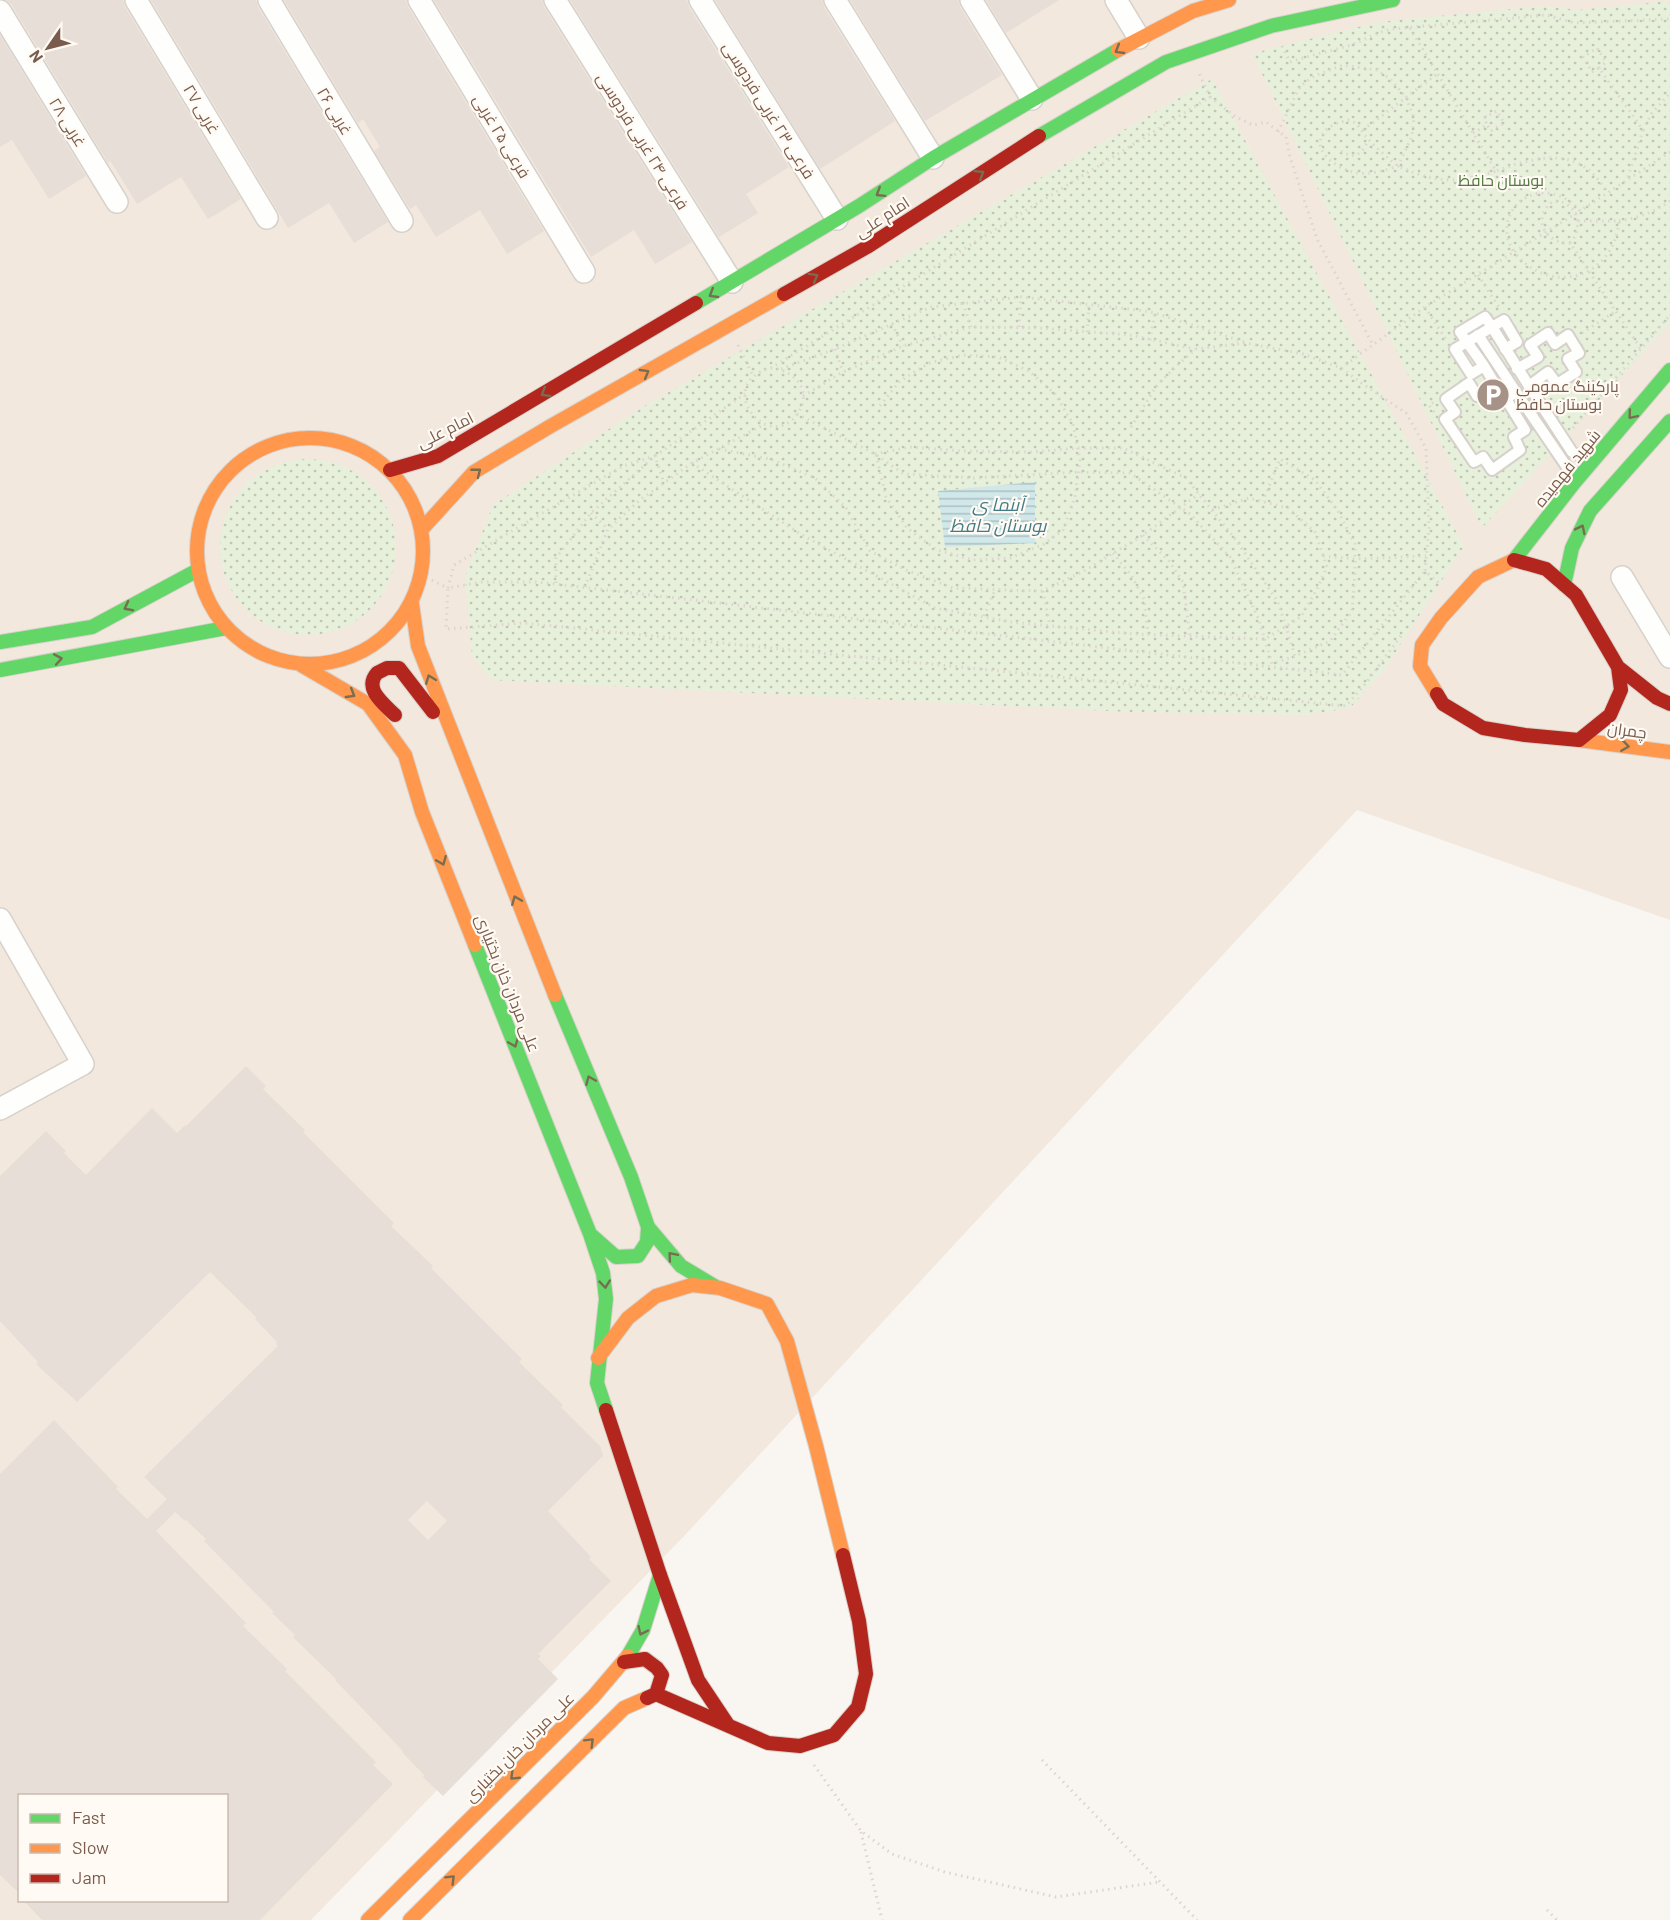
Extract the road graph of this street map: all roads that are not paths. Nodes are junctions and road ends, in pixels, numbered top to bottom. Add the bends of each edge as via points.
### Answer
1 (136, 0) edge
2 (269, 0) edge
3 (419, 0) edge
4 (555, 0) edge
5 (700, 0) edge
6 (835, 0) edge
7 (971, 0) edge
8 (1116, 0) edge
9 (1209, 0) edge
10 (1229, 0) edge
11 (1393, 0) edge
12 (0, 11) edge
13 (1193, 11) junction
14 (1139, 38) junction
15 (1032, 99) junction
16 (933, 158) junction
17 (913, 171) junction
18 (903, 189) dead end
19 (912, 201) dead end
20 (937, 201) junction
21 (117, 202) dead end
22 (267, 218) dead end
23 (837, 219) junction
24 (402, 221) dead end
25 (878, 223) dead end
26 (867, 247) junction
27 (584, 272) dead end
28 (732, 282) junction
29 (1492, 327) junction
30 (1478, 335) junction
31 (1467, 342) junction
32 (1517, 369) junction
33 (1670, 370) edge
34 (1495, 384) junction
35 (1529, 386) junction
36 (1511, 396) junction
37 (1670, 421) edge
38 (1599, 453) junction
39 (438, 456) junction
40 (390, 470) junction
41 (1569, 490) junction
42 (450, 498) junction
43 (422, 529) junction
44 (1514, 560) junction
45 (198, 570) junction
46 (1622, 577) dead end
47 (1564, 585) junction
48 (156, 592) junction
49 (183, 594) dead end
50 (412, 604) junction
51 (194, 618) dead end
52 (226, 628) junction
53 (174, 638) junction
54 (0, 642) edge
55 (1670, 657) edge
56 (301, 665) junction
57 (1618, 667) junction
58 (0, 670) edge
59 (1670, 704) edge
60 (1579, 740) junction
61 (1670, 752) edge
62 (459, 754) junction
63 (411, 776) junction
64 (0, 919) edge
65 (0, 1110) edge
66 (648, 1227) junction
67 (590, 1234) junction
68 (720, 1288) junction
69 (598, 1358) junction
70 (660, 1575) junction
71 (624, 1662) junction
72 (656, 1694) junction
73 (728, 1725) junction
74 (368, 1920) edge
75 (410, 1920) edge

1 - 22 street, ۲۷ غربی
2 - 24 street, ۲۶ غربی
3 - 27 street, فرعی ۲۵ غربی
4 - 28 street, فرعی ۲۴ غربی فردوسی
5 - 23 street, فرعی ۲۳ غربی فردوسی
6 - 16 street
7 - 15 street
8 - 14 street
9 - 13 main road
10 - 13 main road, امام علی
20 -> 11 main road, امام علی via 1058,124 1166,62 1271,26
12 - 21 street, ۲۸ غربی
13 - 14 main road, امام علی
14 -> 15 main road, امام علی
15 - 16 main road, امام علی
16 - 17 main road, امام علی
17 - 18 main road
17 -> 23 main road, امام علی via 864,209
19 - 20 main road
20 - 26 main road, امام علی
23 - 28 main road, امام علی
25 - 26 main road via 879,229
42 -> 26 main road, امام علی via 474,472
28 -> 39 main road, امام علی
29 - 30 lane
29 - 31 lane via 1485,317 1460,332
29 - 32 lane via 1504,320 1517,342 1505,349
30 - 31 lane
30 - 36 lane
31 - 34 lane via 1455,349 1472,374 1484,366
32 - 35 lane
32 - 35 lane via 1538,357 1530,345 1548,333 1555,344 1568,335 1579,352 1568,359 1576,372 1557,384 1548,372
33 -> 38 main road, شهید فهمیده
34 - 36 lane
34 - 36 lane via 1478,396 1469,383 1446,399 1455,412 1445,419 1474,462 1483,457 1492,470 1520,450 1514,437 1526,430
35 - 38 lane via 1572,452 1581,457
36 - 41 lane via 1569,470 1573,478
47 -> 37 main road via 1572,548 1590,511
38 - 41 main road, شهید فهمیده
39 - 40 main road, امام علی
39 - 42 main road via 417,480 419,494 429,501
40 - 43 main road via 413,502
40 - 45 main road via 370,454 335,440 298,438 263,448 232,468 210,498 198,533
41 - 44 main road, شهید فهمیده
42 - 43 main road, امام علی
43 - 50 main road via 423,567
44 - 47 main road via 1546,569
44 - 60 main road via 1478,577 1441,618 1422,645 1420,666 1443,704 1483,728
45 - 48 main road
45 - 52 main road via 206,597
46 - 55 street
47 - 57 main road via 1576,595
48 - 49 main road
48 -> 54 main road via 92,627
50 - 56 main road via 392,631 364,652 332,663
62 -> 50 main road via 418,646
51 - 53 main road
52 - 53 main road
52 - 56 main road via 270,658
58 -> 53 main road
56 -> 63 main road, علی مردان خان بختیاری via 368,705 405,755
57 - 59 main road
57 - 60 main road via 1621,690 1610,715
60 -> 61 main road, چمران
62 - 63 main road via 414,686 399,668 387,667 372,680 373,691 407,733 414,751
66 -> 62 main road
63 -> 67 main road, علی مردان خان بختیاری
64 - 65 street via 83,1064
66 - 67 main road via 647,1242 638,1256 616,1257
68 -> 66 main road via 681,1266
67 -> 69 main road, علی مردان خان بختیاری via 603,1273 606,1299
68 - 69 main road via 692,1285 656,1296 628,1318
68 - 73 main road via 767,1304 787,1341 858,1621 866,1674 858,1707 834,1735 800,1746 768,1743
69 - 70 main road, علی مردان خان بختیاری via 597,1383
70 -> 71 main road, علی مردان خان بختیاری via 643,1630
70 - 73 main road, علی مردان خان بختیاری via 698,1680
71 - 72 main road via 645,1659 657,1668 662,1675
71 -> 74 main road, علی مردان خان بختیاری via 578,1713
72 - 73 main road
75 -> 72 main road via 624,1708

